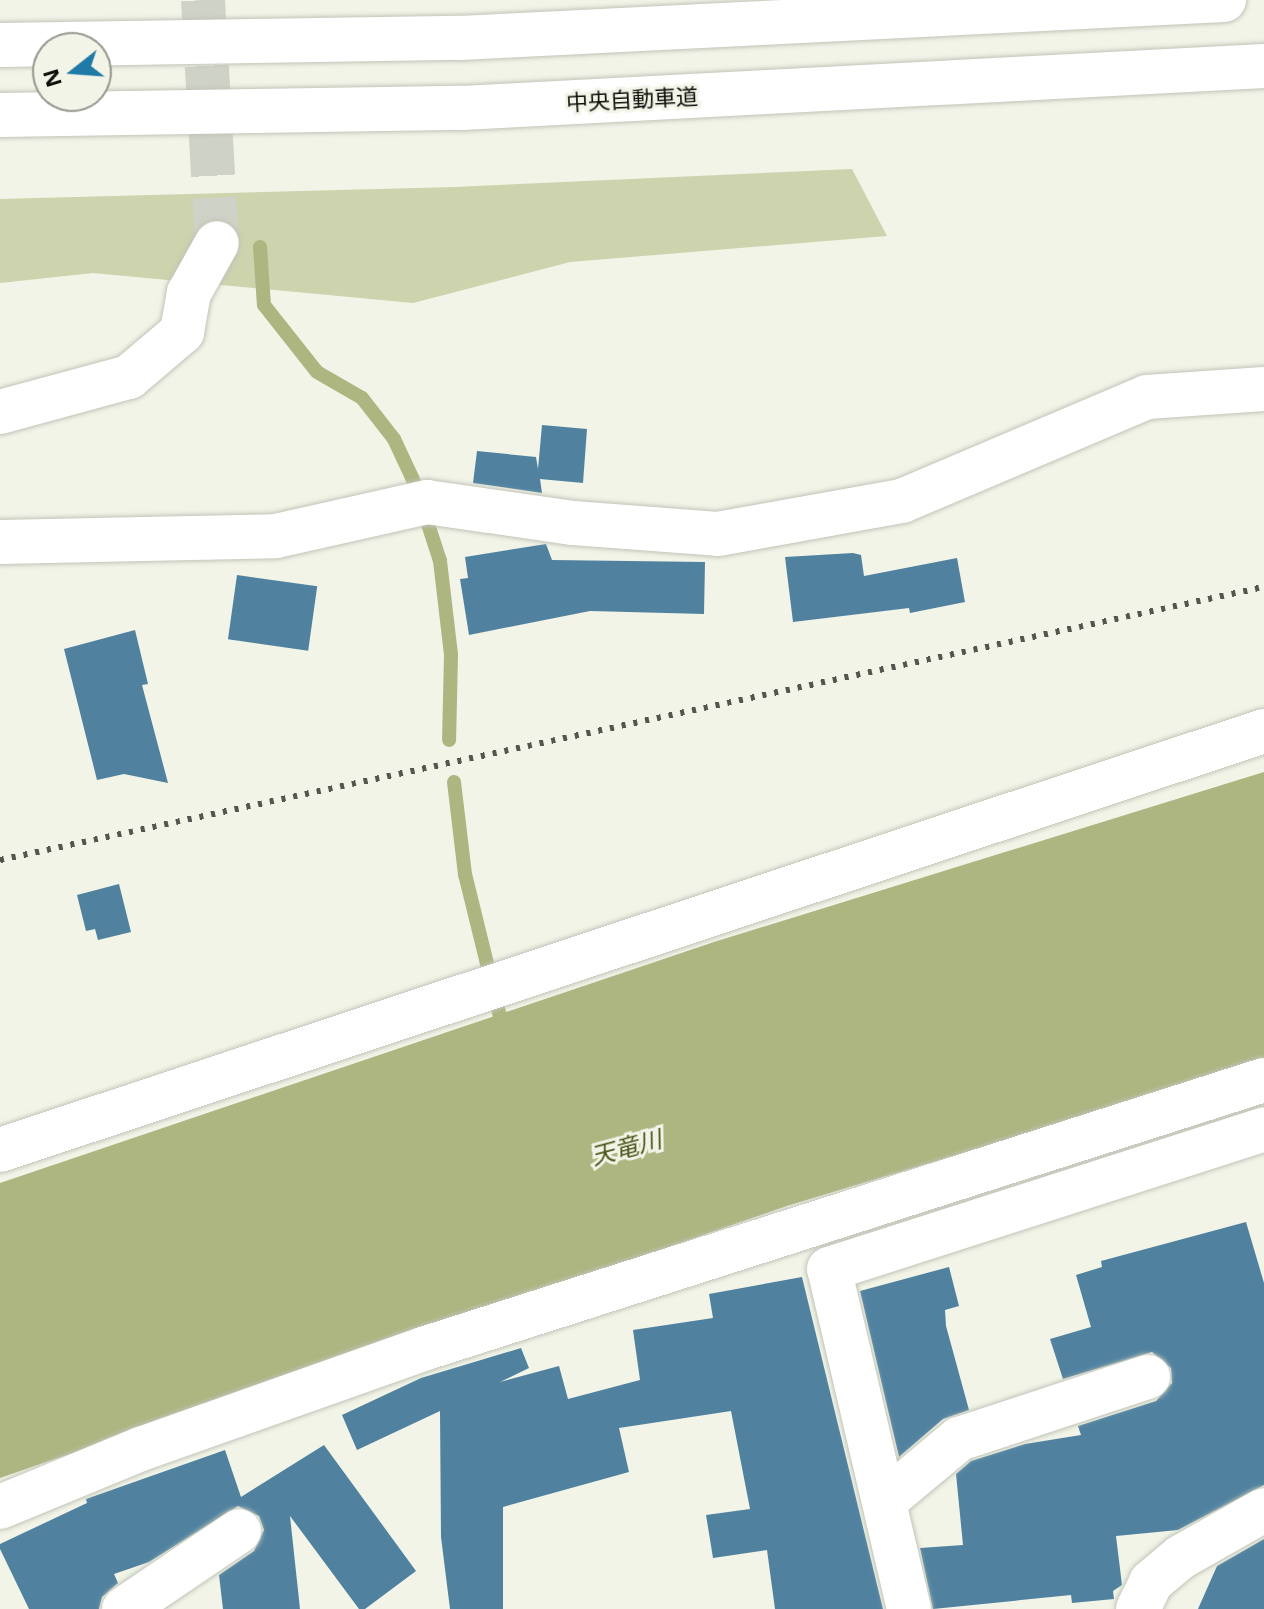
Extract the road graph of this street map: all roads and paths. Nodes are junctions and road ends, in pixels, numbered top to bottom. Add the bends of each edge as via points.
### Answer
1 (1224, 0) edge
2 (0, 45) edge
3 (1264, 66) edge
4 (0, 115) edge
5 (217, 243) tunnel mouth
6 (1264, 389) edge
7 (0, 412) edge
8 (0, 542) edge
9 (1264, 731) edge
10 (1264, 1080) edge
11 (1264, 1129) edge
12 (0, 1150) edge
13 (1148, 1377) dead end
14 (887, 1499) junction
15 (0, 1507) edge
16 (1264, 1510) edge
17 (239, 1531) dead end
18 (124, 1609) edge
19 (909, 1609) edge
20 (1138, 1609) edge

1 - 2 main road via 460,38
3 - 4 main road, 中央自動車道 via 462,108
5 - 7 main road via 189,293 182,332 129,377
6 - 8 main road via 1147,397 902,501 718,534 573,523 427,502 276,536
9 - 12 main road
10 - 15 main road via 423,1349 141,1449
11 - 14 main road via 829,1269
13 - 14 main road via 959,1439
14 - 19 main road
16 - 20 main road via 1181,1557 1151,1582
17 - 18 main road

